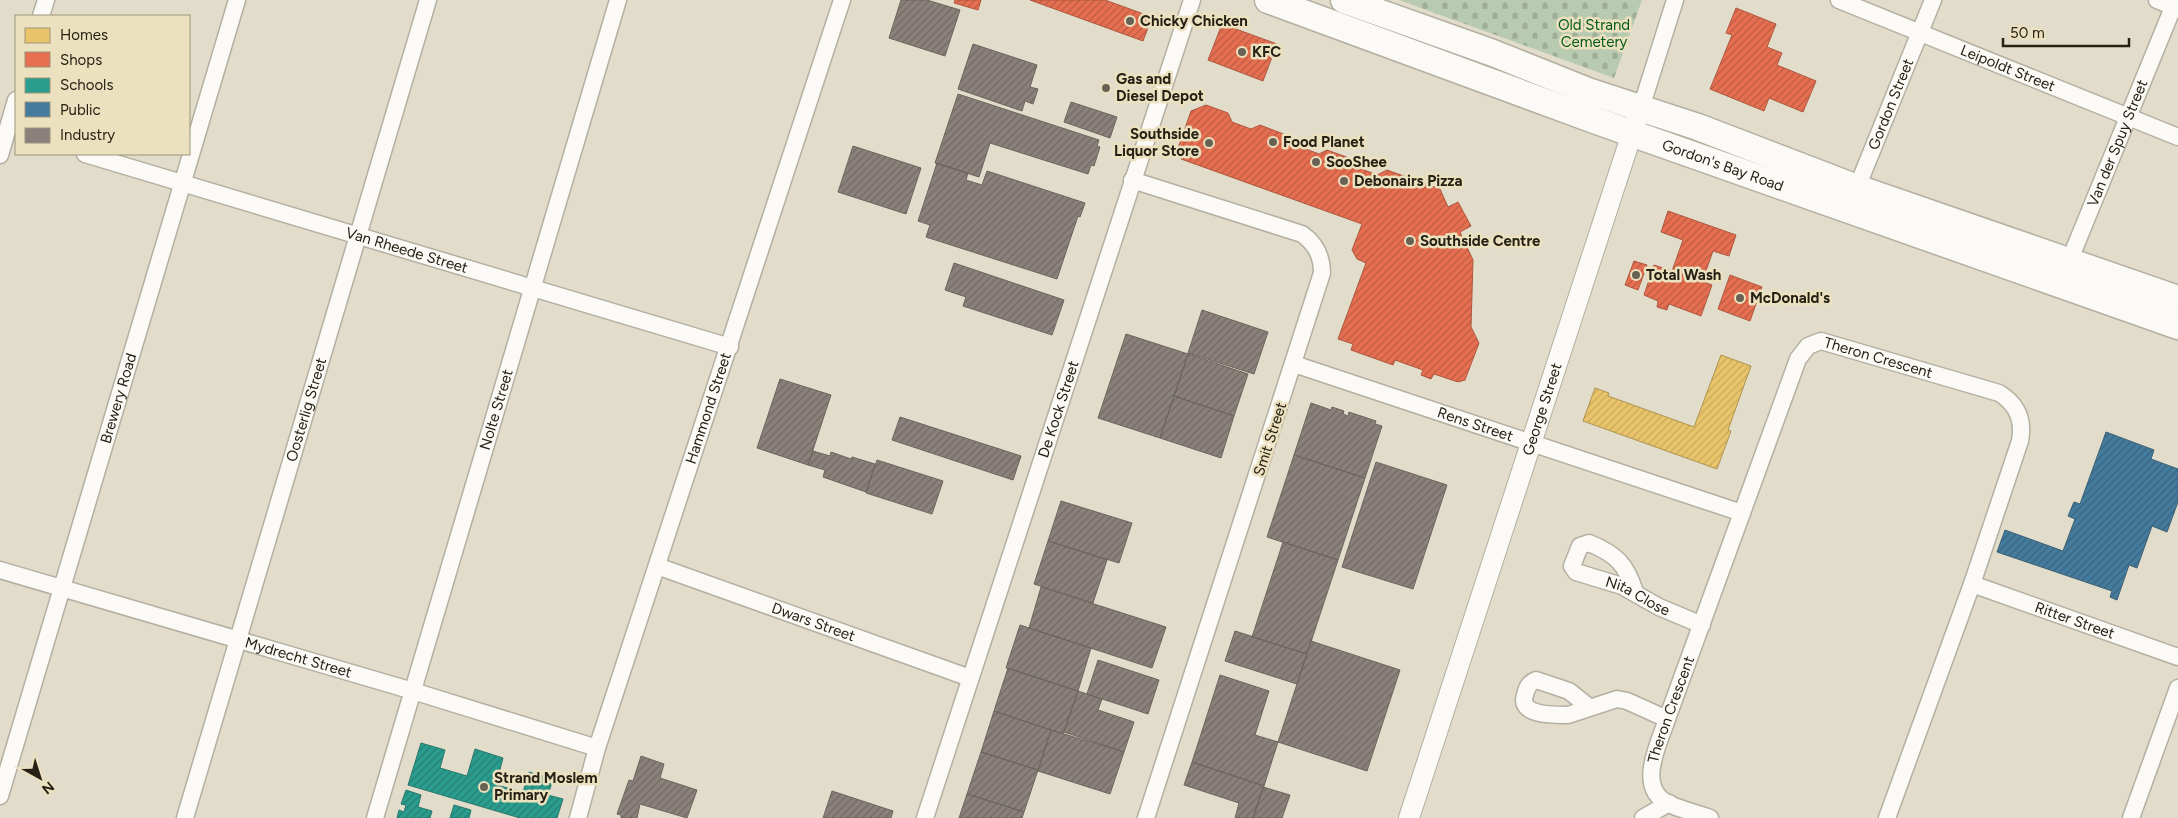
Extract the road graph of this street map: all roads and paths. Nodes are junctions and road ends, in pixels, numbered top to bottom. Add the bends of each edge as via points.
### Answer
1 (46, 0) edge
2 (237, 0) edge
3 (428, 0) edge
4 (618, 0) edge
5 (842, 0) edge
6 (1192, 0) edge
7 (1268, 0) edge
8 (1344, 0) edge
9 (1675, 0) edge
10 (1839, 0) edge
11 (1933, 0) edge
12 (2157, 0) edge
13 (2176, 5) edge
14 (41, 15) edge
15 (1920, 33) junction
16 (15, 104) edge
17 (1640, 108) junction
18 (2128, 117) junction
19 (8, 131) edge
20 (1632, 134) junction
21 (2178, 137) edge
22 (0, 155) edge
23 (88, 155) edge
24 (1132, 180) junction
25 (182, 183) junction
26 (1853, 199) junction
27 (358, 236) junction
28 (2064, 274) junction
29 (533, 288) junction
30 (2178, 300) edge
31 (2178, 326) edge
32 (730, 347) junction
33 (1294, 364) junction
34 (1530, 444) junction
35 (1742, 513) junction
36 (657, 566) junction
37 (0, 570) edge
38 (1972, 584) junction
39 (62, 588) junction
40 (1635, 592) junction
41 (1702, 625) junction
42 (238, 640) junction
43 (2178, 657) edge
44 (970, 678) junction
45 (2178, 688) edge
46 (412, 691) junction
47 (1589, 707) junction
48 (1667, 719) junction
49 (597, 748) junction
50 (0, 796) edge
51 (1668, 803) junction
52 (184, 818) edge
53 (374, 818) edge
54 (578, 818) edge
55 (924, 818) edge
56 (1146, 818) edge
57 (1409, 818) edge
58 (1643, 818) edge
59 (1710, 818) edge
60 (1887, 818) edge
61 (2132, 818) edge

1 - 14 street
2 - 25 street, Brewery Road
3 - 27 street, Oosterlig Street
4 - 29 street, Nolte Street
5 - 32 street, Hammond Street
6 - 24 street, De Kock Street
7 - 20 main road, Gordon's Bay Road
8 - 17 main road, Gordon's Bay Road
9 - 17 street, George Street
10 - 15 street, Leipoldt Street
11 - 15 street, Gordon Street
12 - 13 street
13 - 18 street, Van der Spuy Street
15 - 18 street, Leipoldt Street
15 - 26 street, Gordon Street
16 - 19 street
17 - 20 street, George Street
17 - 26 main road, Gordon's Bay Road via 1698,127
18 - 21 street, Leipoldt Street
18 - 28 street, Van der Spuy Street
19 - 22 street
20 - 26 main road, Gordon's Bay Road
20 - 34 street, George Street
23 - 25 street, Van Rheede Street
24 - 33 street, Smit Street via 1293,230 1310,240 1320,255 1322,273
24 - 44 street, De Kock Street
25 - 27 street, Van Rheede Street
25 - 39 street, Brewery Road
26 - 28 main road, Gordon's Bay Road
27 - 29 street, Van Rheede Street
27 - 42 street, Oosterlig Street
28 - 30 main road, Gordon's Bay Road
28 - 31 main road, Gordon's Bay Road
29 - 32 street, Van Rheede Street
29 - 46 street, Nolte Street
32 - 36 street, Hammond Street
33 - 34 street, Rens Street
33 - 56 street, Smit Street
34 - 35 street, Rens Street
34 - 57 street, George Street
35 - 38 street, Theron Crescent via 1798,359 1808,346 1828,341 1980,387 1999,393 2011,402 2019,415 2022,432
35 - 41 street, Theron Crescent
36 - 44 street, Dwars Street
36 - 49 street, Hammond Street
37 - 39 street, Mydrecht Street
38 - 43 street, Ritter Street
38 - 60 street, Theron Crescent
39 - 42 street, Mydrecht Street
39 - 50 street, Brewery Road
40 - 40 street, Nita Close via 1579,574 1573,569 1572,563 1580,546 1589,543 1622,563 1629,572
40 - 41 street, Nita Close via 1659,607
41 - 48 street, Theron Crescent
42 - 46 street, Mydrecht Street
42 - 52 street, Oosterlig Street
44 - 55 street, De Kock Street
45 - 61 street
46 - 49 street, Mydrecht Street
46 - 53 street, Nolte Street
47 - 47 street via 1568,715 1529,711 1523,700 1528,686 1536,680 1569,692
47 - 48 street via 1617,699
48 - 51 street, Theron Crescent via 1651,776 1657,794
49 - 54 street, Hammond Street
51 - 58 street
51 - 59 street

